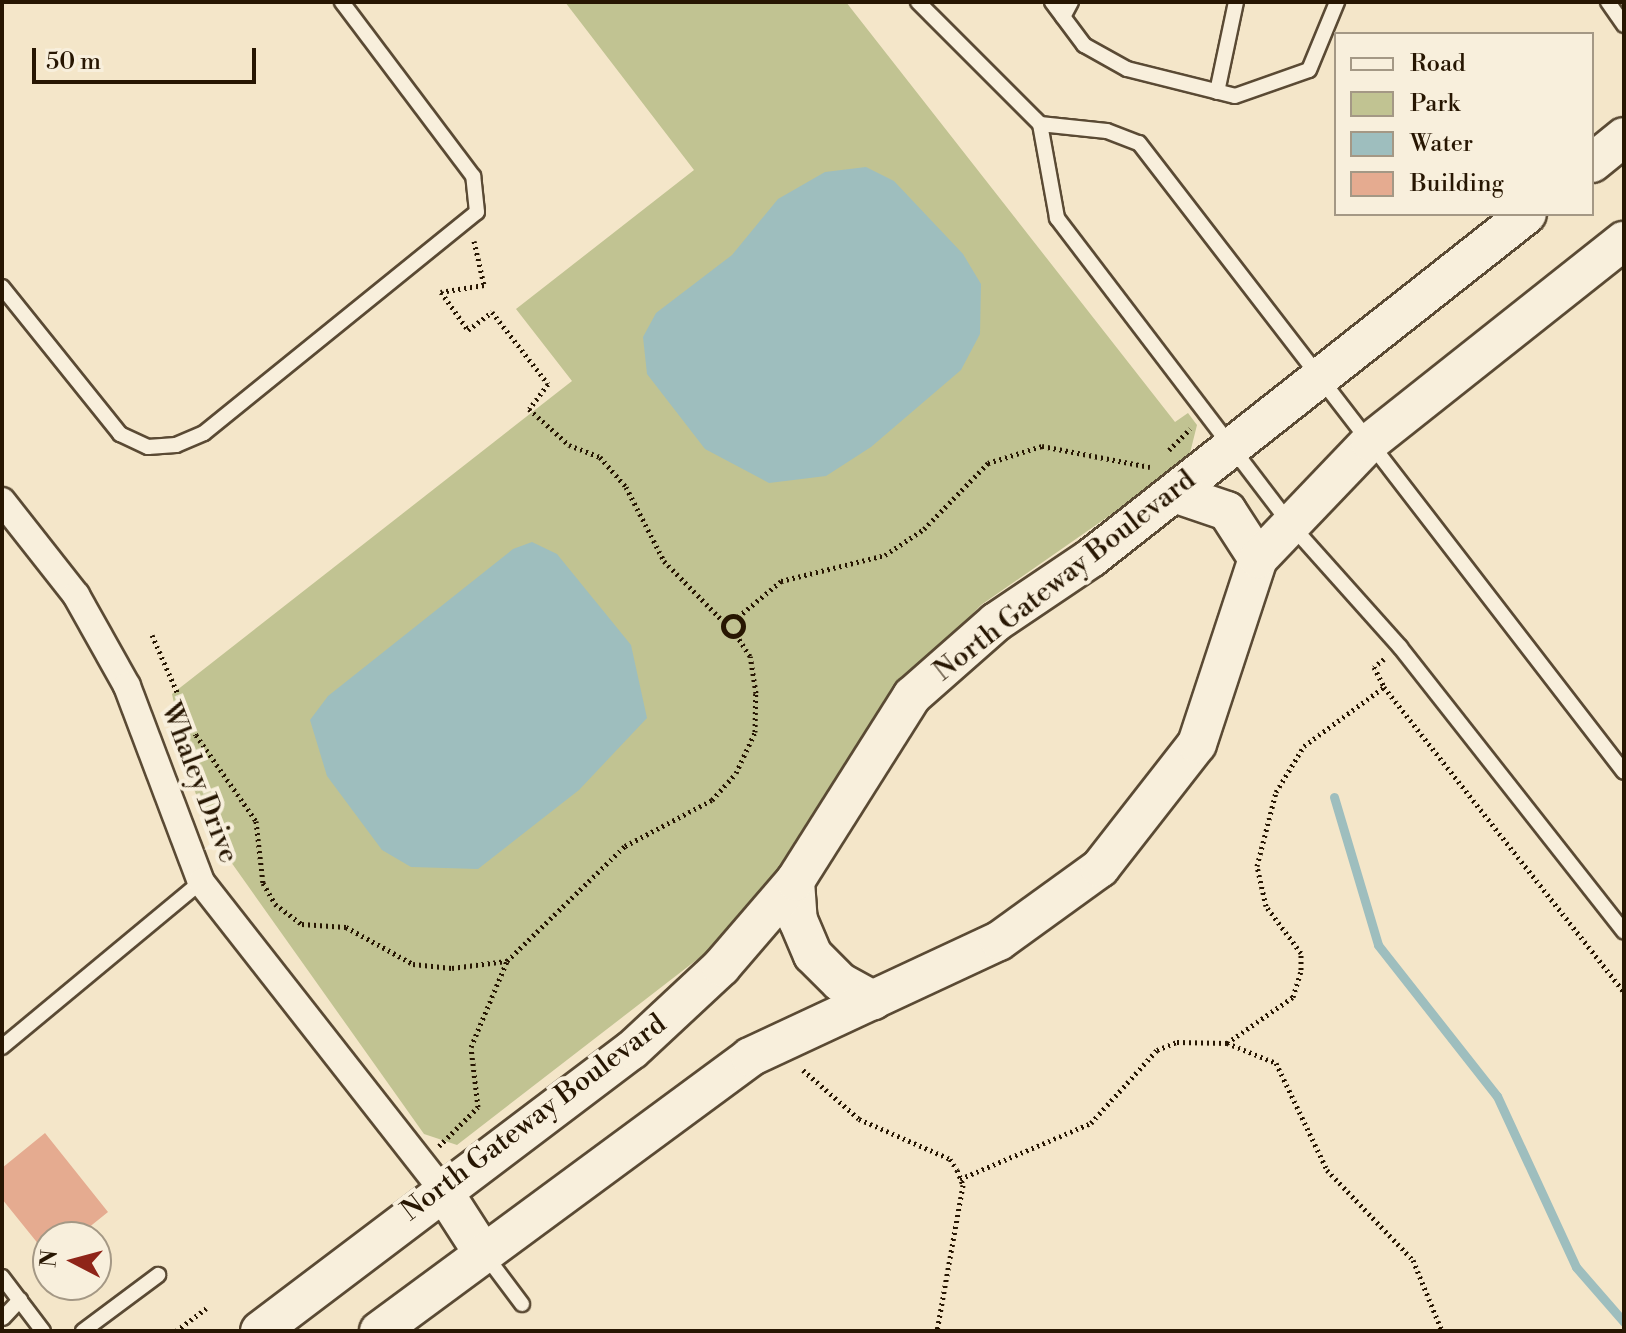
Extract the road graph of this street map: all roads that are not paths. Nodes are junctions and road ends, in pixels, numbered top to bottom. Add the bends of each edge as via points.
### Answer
1 (342, 2) edge
2 (918, 2) edge
3 (1052, 2) edge
4 (1071, 2) edge
5 (1236, 2) edge
6 (1337, 2) edge
7 (1608, 2) edge
8 (1063, 17) junction
9 (1624, 25) edge
10 (1217, 92) junction
11 (1040, 124) junction
12 (1624, 137) edge
13 (1594, 161) edge
14 (1524, 216) edge
15 (1624, 241) edge
16 (2, 287) edge
17 (1320, 377) junction
18 (1223, 436) junction
19 (1370, 442) junction
20 (1174, 493) junction
21 (2, 501) edge
22 (1291, 525) junction
23 (1258, 559) junction
24 (1624, 772) edge
25 (795, 881) junction
26 (201, 882) junction
27 (1624, 932) edge
28 (873, 1000) junction
29 (2, 1047) edge
30 (443, 1191) junction
31 (483, 1253) junction
32 (158, 1275) dead end
33 (2, 1277) edge
34 (20, 1300) junction
35 (522, 1304) dead end
36 (3, 1318) edge
37 (43, 1331) edge
38 (83, 1331) edge
39 (260, 1331) edge
40 (379, 1331) edge

1 - 16 lane via 473,176 477,212 204,433 176,445 148,447 120,434
2 - 11 lane
3 - 8 lane
4 - 8 lane
5 - 10 lane
6 - 10 lane via 1309,70 1246,94
7 - 9 lane
8 - 10 lane via 1084,45 1127,69
11 - 17 lane via 1107,131 1139,143
11 - 18 lane via 1057,218
12 - 13 main road
14 - 17 main road, North Gateway Boulevard
15 - 19 main road
17 - 18 main road, North Gateway Boulevard
17 - 19 lane
18 - 20 main road, North Gateway Boulevard
18 - 22 lane
19 - 22 main road
19 - 24 lane
20 - 23 main road via 1227,511
20 - 25 main road, North Gateway Boulevard via 996,622 912,696
21 - 26 street, Whaley Drive via 76,595 127,686
22 - 23 main road
22 - 27 lane via 1400,647
23 - 28 main road via 1197,744 1100,868 999,941
25 - 28 main road via 798,920 813,955 840,982
25 - 30 main road, North Gateway Boulevard via 721,967 632,1050
26 - 29 lane
26 - 30 street, Whaley Drive
28 - 31 main road via 750,1057
30 - 31 main road
30 - 39 main road, North Gateway Boulevard
31 - 35 lane
31 - 40 main road
32 - 38 lane
33 - 34 lane
34 - 36 lane
34 - 37 lane

